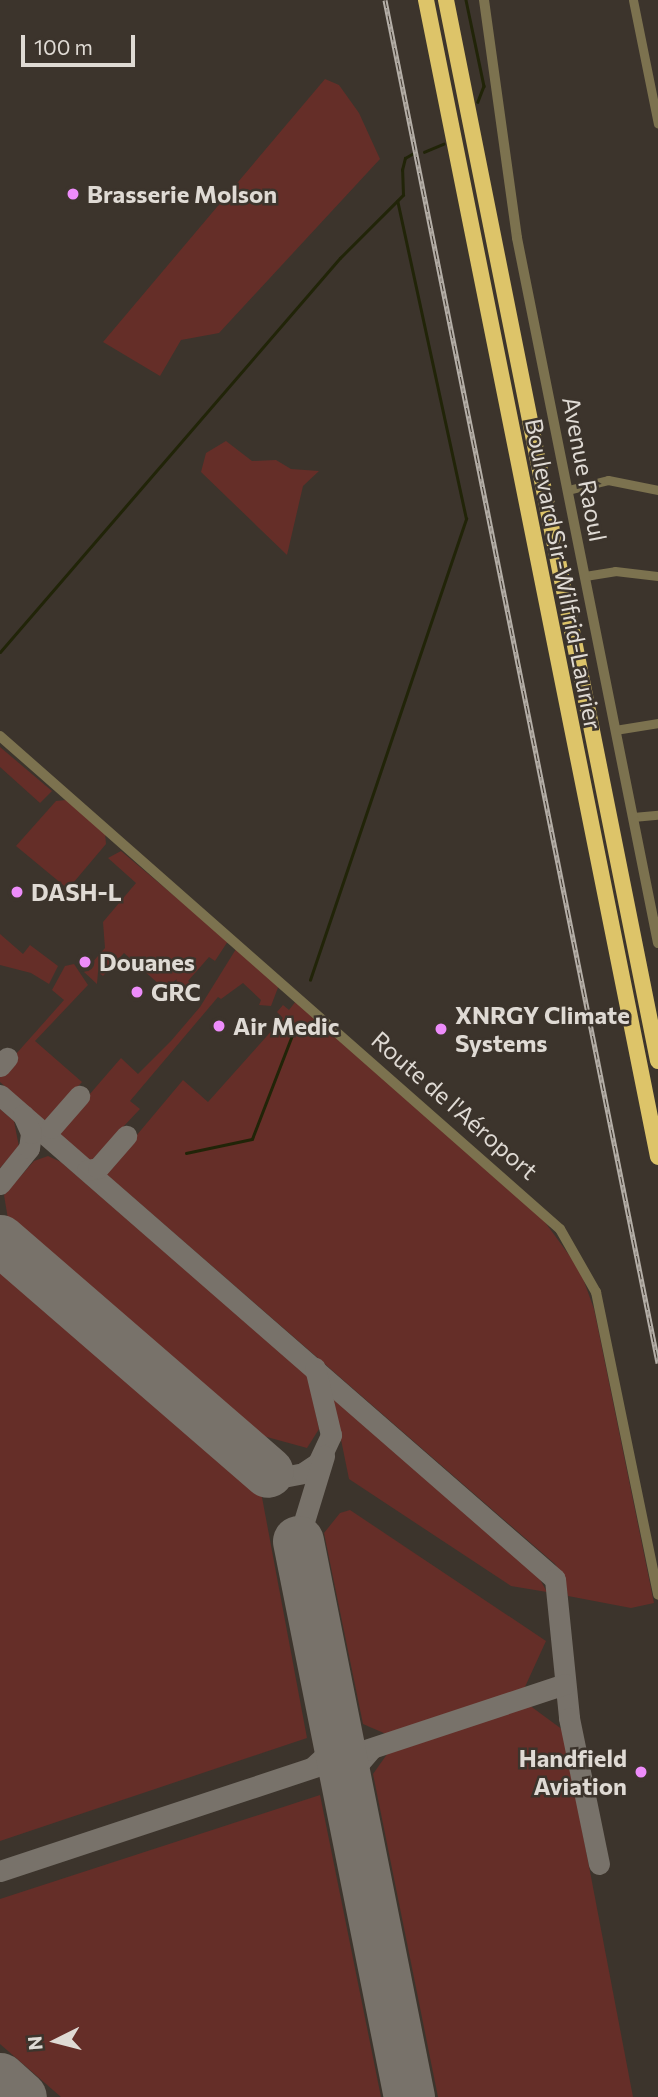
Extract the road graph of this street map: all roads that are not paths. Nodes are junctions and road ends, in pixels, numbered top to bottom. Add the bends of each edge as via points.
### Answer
1 (426, 0) edge
2 (446, 0) edge
3 (484, 0) edge
4 (633, 0) edge
5 (656, 108) edge
6 (658, 124) edge
7 (568, 490) junction
8 (658, 490) edge
9 (585, 576) junction
10 (658, 576) edge
11 (658, 723) edge
12 (615, 730) junction
13 (0, 736) edge
14 (658, 816) edge
15 (633, 817) junction
16 (658, 943) edge
17 (658, 1061) edge
18 (658, 1157) edge
19 (658, 1595) edge

1 - 18 highway, Boulevard Sir-Wilfrid-Laurier
2 - 17 highway, Boulevard Sir-Wilfrid-Laurier
3 - 7 street, Avenue Raoul via 515,228
4 - 5 street
5 - 6 street
7 - 8 street via 608,480
7 - 9 street, Avenue Raoul
9 - 10 street via 627,570
9 - 12 street, Avenue Raoul
11 - 12 street
12 - 15 street, Avenue Raoul
13 - 19 street, Route de l'Aéroport via 560,1228 596,1292
14 - 15 street
15 - 16 street, Avenue Raoul

